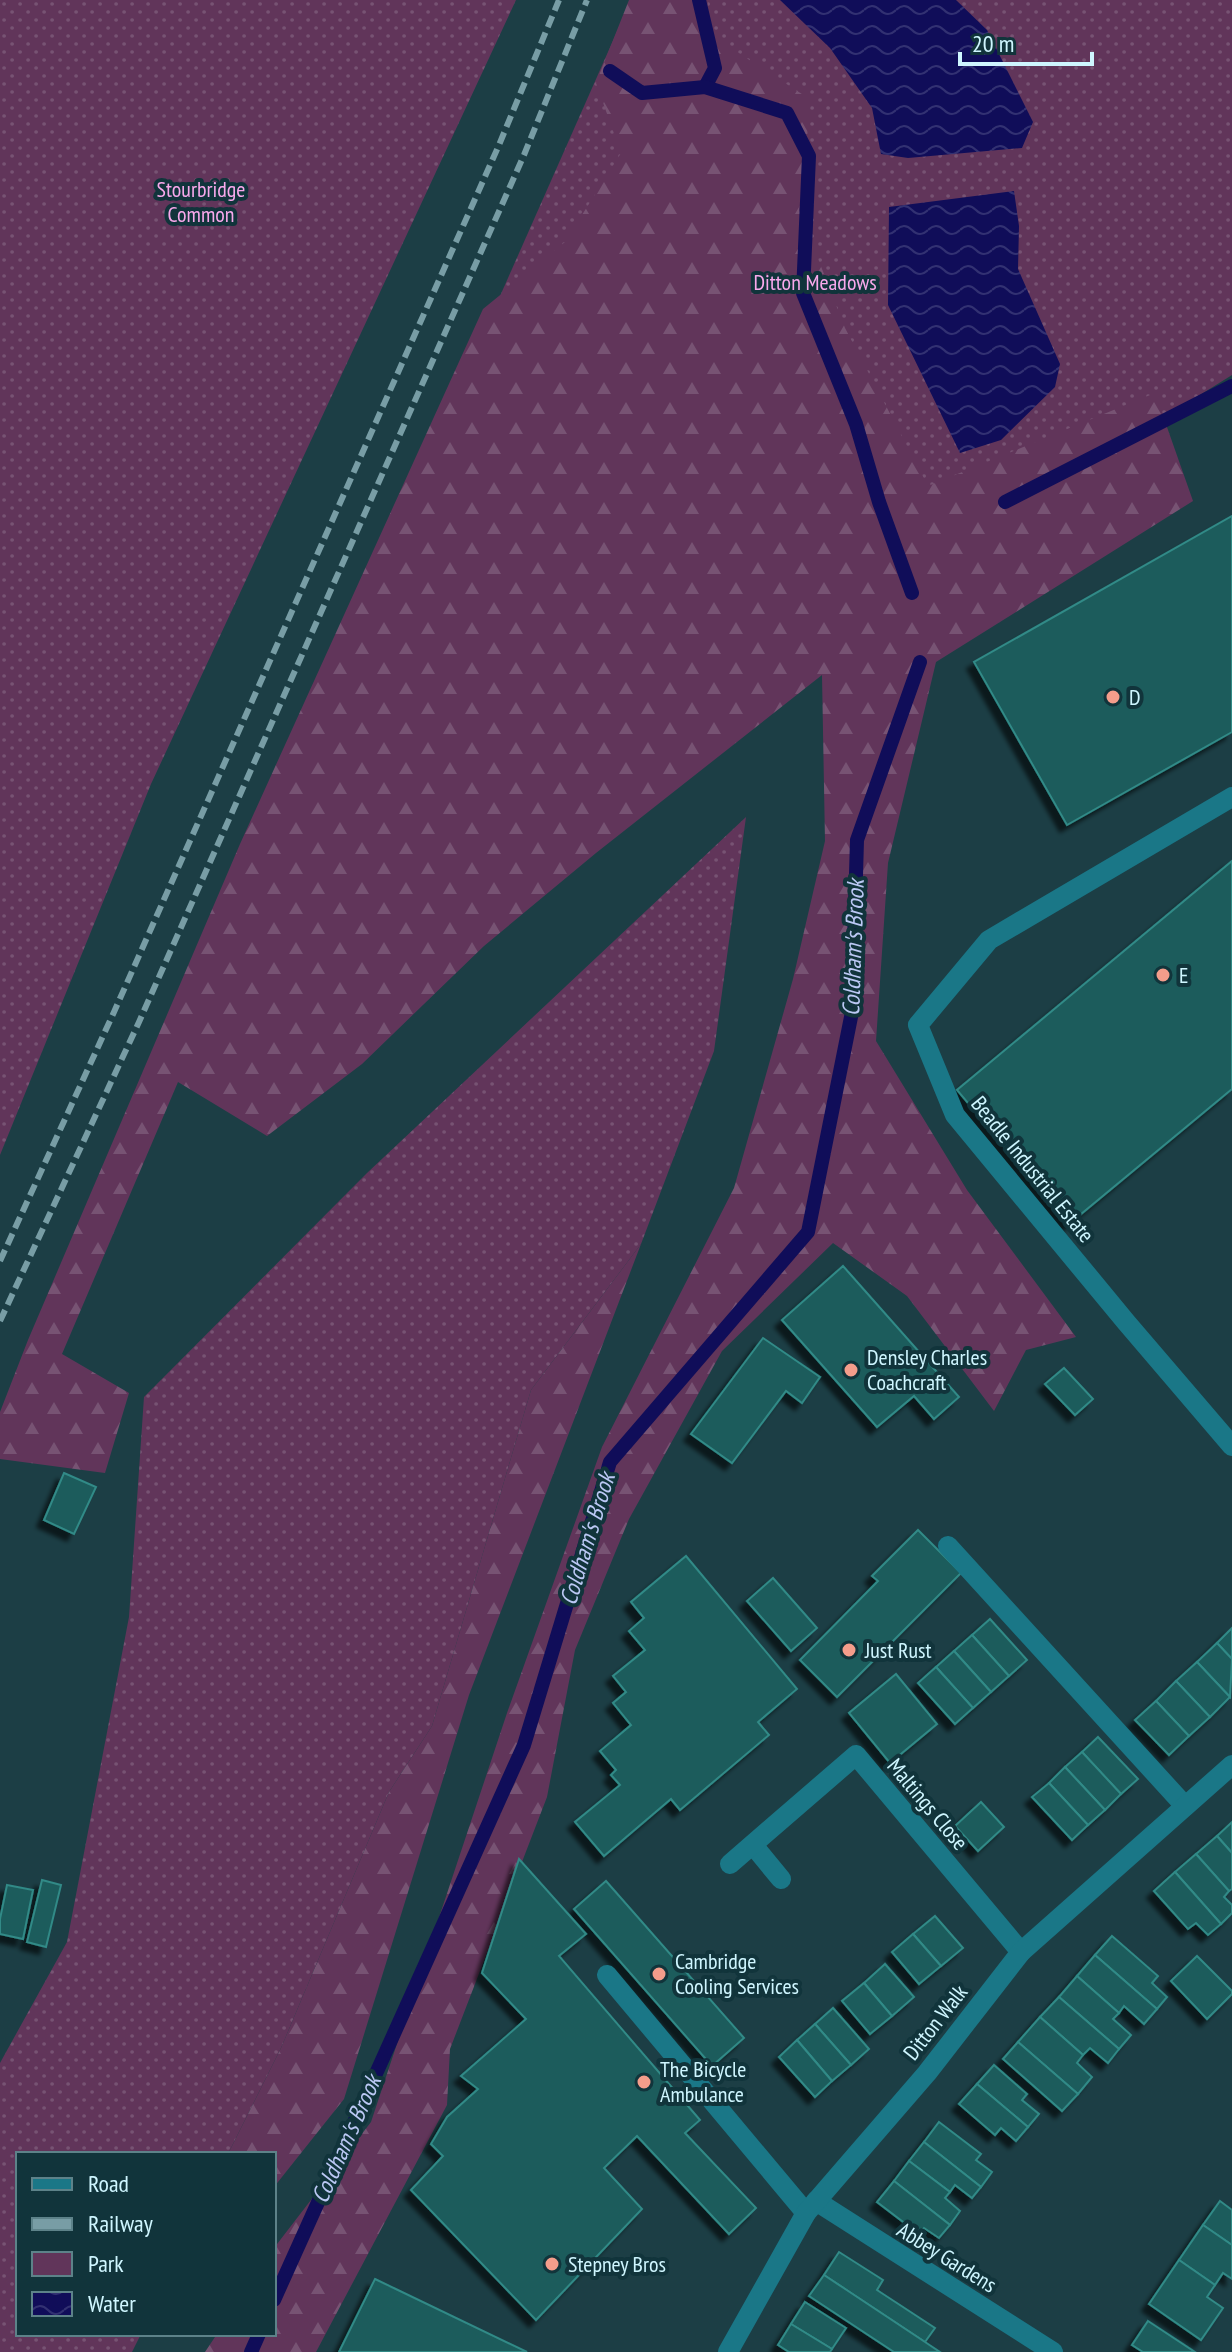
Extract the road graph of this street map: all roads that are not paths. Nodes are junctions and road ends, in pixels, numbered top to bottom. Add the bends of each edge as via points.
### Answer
1 (1232, 797) edge
2 (1232, 1446) edge
3 (948, 1546) dead end
4 (1232, 1765) edge
5 (1185, 1806) junction
6 (753, 1845) junction
7 (730, 1864) dead end
8 (781, 1879) dead end
9 (1021, 1952) junction
10 (607, 1975) dead end
11 (811, 2207) junction
12 (728, 2352) edge
13 (1053, 2352) edge

1 - 2 street, Beadle Industrial Estate via 989,940 918,1025 955,1115
3 - 5 street
4 - 5 street, Ditton Walk
5 - 9 street, Ditton Walk
6 - 7 street, Maltings Close
6 - 8 street
6 - 9 street, Maltings Close via 856,1755
9 - 11 street, Ditton Walk via 927,2073
10 - 11 street, Abbey Gardens
11 - 12 street, Ditton Walk
11 - 13 street, Abbey Gardens

